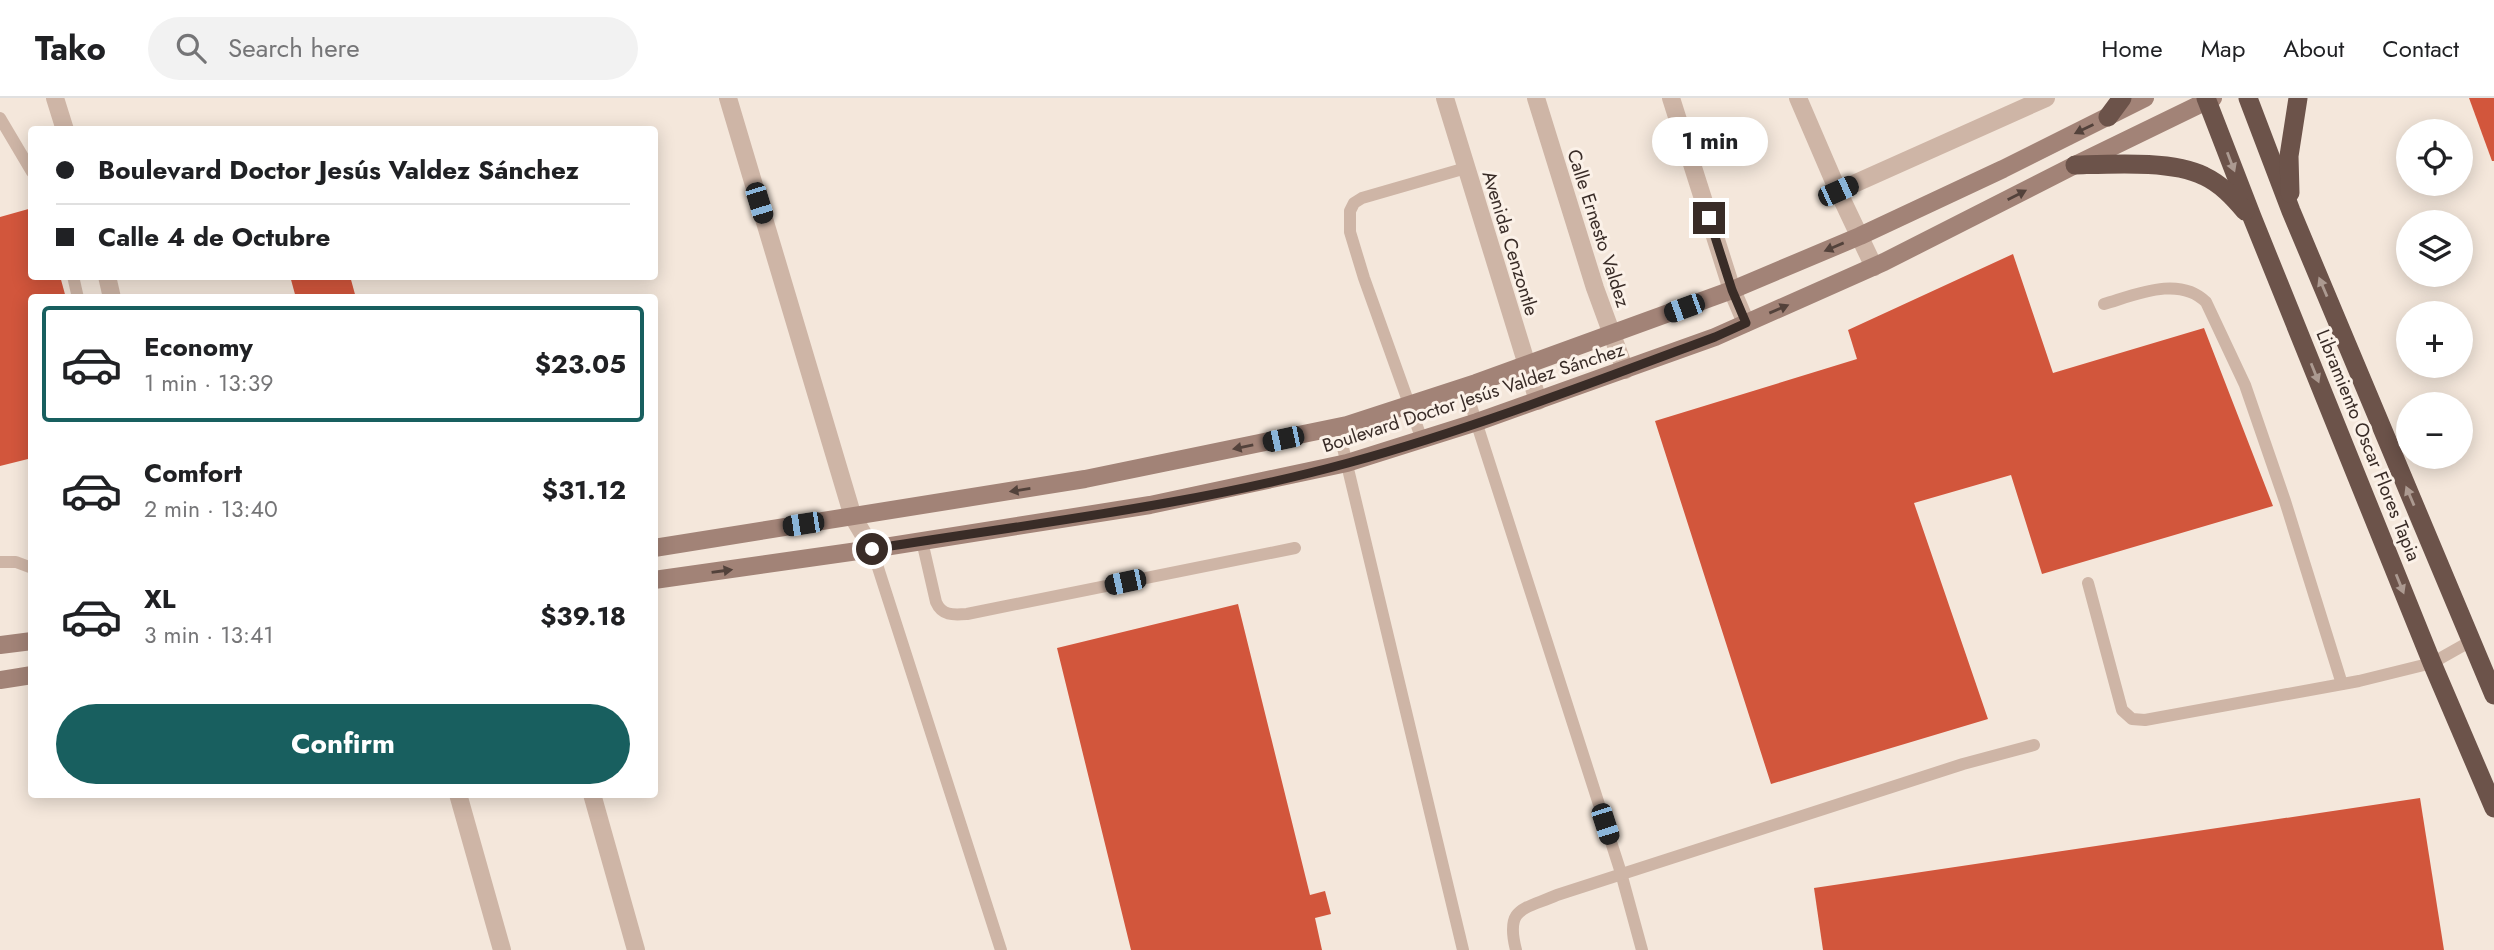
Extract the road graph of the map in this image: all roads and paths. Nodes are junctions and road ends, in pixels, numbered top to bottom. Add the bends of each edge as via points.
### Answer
1 (55, 98) edge
2 (728, 98) edge
3 (1445, 98) edge
4 (1536, 98) edge
5 (1671, 98) edge
6 (1798, 98) edge
7 (2046, 98) edge
8 (2122, 98) edge
9 (2145, 98) edge
10 (2248, 98) edge
11 (2298, 98) edge
12 (2209, 99) edge
13 (2108, 117) junction
14 (0, 118) edge
15 (64, 126) edge
16 (28, 165) edge
17 (2075, 165) junction
18 (1466, 168) junction
19 (1838, 191) junction
20 (2291, 211) junction
21 (2252, 218) junction
22 (1860, 236) junction
23 (1874, 267) junction
24 (1732, 290) junction
25 (2104, 304) dead end
26 (1746, 323) junction
27 (1612, 334) junction
28 (1526, 364) junction
29 (1625, 370) junction
30 (1465, 387) junction
31 (1538, 401) junction
32 (1410, 404) junction
33 (1477, 422) junction
34 (1338, 427) junction
35 (1422, 440) junction
36 (1348, 463) junction
37 (853, 517) junction
38 (922, 541) junction
39 (658, 547) edge
40 (1295, 548) dead end
41 (872, 549) junction
42 (0, 562) edge
43 (28, 566) edge
44 (658, 579) edge
45 (2088, 583) dead end
46 (2471, 641) junction
47 (28, 642) edge
48 (0, 645) edge
49 (2432, 663) junction
50 (28, 676) edge
51 (0, 680) edge
52 (2342, 684) junction
53 (2494, 695) edge
54 (2034, 745) dead end
55 (459, 798) edge
56 (593, 798) edge
57 (2494, 808) edge
58 (1621, 873) junction
59 (502, 950) edge
60 (636, 950) edge
61 (1001, 950) edge
62 (1463, 950) edge
63 (1516, 950) edge
64 (1642, 950) edge

1 - 15 street
2 - 37 street
3 - 18 street, Avenida Cenzontle
4 - 27 street, Calle Ernesto Valdez
5 - 24 street
6 - 19 street
7 - 19 street
8 - 13 highway
9 - 13 main road, Boulevard Doctor Jesús Valdez Sánchez
10 - 20 highway, Libramiento Oscar Flores Tapia
11 - 20 highway via 2289,156
12 - 17 main road, Boulevard Doctor Jesús Valdez Sánchez
12 -> 21 highway, Libramiento Oscar Flores Tapia
13 -> 22 main road, Boulevard Doctor Jesús Valdez Sánchez
14 - 16 lane
17 - 21 highway via 2150,165 2201,174 2225,189
23 -> 17 main road, Boulevard Doctor Jesús Valdez Sánchez
18 - 28 street, Avenida Cenzontle
18 - 32 lane via 1362,198 1348,216 1364,278
19 - 22 street
46 -> 20 highway, Libramiento Oscar Flores Tapia
21 -> 49 highway, Libramiento Oscar Flores Tapia
22 - 23 street
22 -> 24 main road, Boulevard Doctor Jesús Valdez Sánchez
26 -> 23 main road, Boulevard Doctor Jesús Valdez Sánchez
24 - 26 street
24 - 27 main road, Boulevard Doctor Jesús Valdez Sánchez
25 - 52 lane via 2150,290 2173,289 2198,294 2206,302 2245,385
26 - 29 main road, Boulevard Doctor Jesús Valdez Sánchez
27 - 28 main road, Boulevard Doctor Jesús Valdez Sánchez
27 - 29 street, Calle Ernesto Valdez
28 - 30 main road, Boulevard Doctor Jesús Valdez Sánchez
28 - 31 street, Avenida Cenzontle
29 - 31 main road, Boulevard Doctor Jesús Valdez Sánchez
30 - 32 main road, Boulevard Doctor Jesús Valdez Sánchez
30 - 33 lane
31 - 33 main road, Boulevard Doctor Jesús Valdez Sánchez
32 - 34 main road, Boulevard Doctor Jesús Valdez Sánchez
32 - 35 lane
33 - 35 main road, Boulevard Doctor Jesús Valdez Sánchez
33 - 58 lane
34 - 36 lane
34 -> 37 main road, Boulevard Doctor Jesús Valdez Sánchez via 1085,480
35 - 36 main road, Boulevard Doctor Jesús Valdez Sánchez
36 - 38 main road, Boulevard Doctor Jesús Valdez Sánchez via 1150,505
36 - 62 lane
37 - 39 main road, Boulevard Doctor Jesús Valdez Sánchez
37 - 41 street
38 - 40 lane via 936,602 949,614
38 - 41 main road, Boulevard Doctor Jesús Valdez Sánchez
44 -> 41 main road, Boulevard Doctor Jesús Valdez Sánchez
41 - 61 lane
42 - 43 lane
45 - 52 lane via 2122,710 2132,719
46 - 49 lane
46 - 53 highway, Libramiento Oscar Flores Tapia
47 - 48 main road
49 - 52 lane
49 - 57 highway, Libramiento Oscar Flores Tapia
50 - 51 main road
54 - 58 lane
55 - 59 street
56 - 60 street
58 - 63 lane via 1518,912 1511,931
58 - 64 lane

